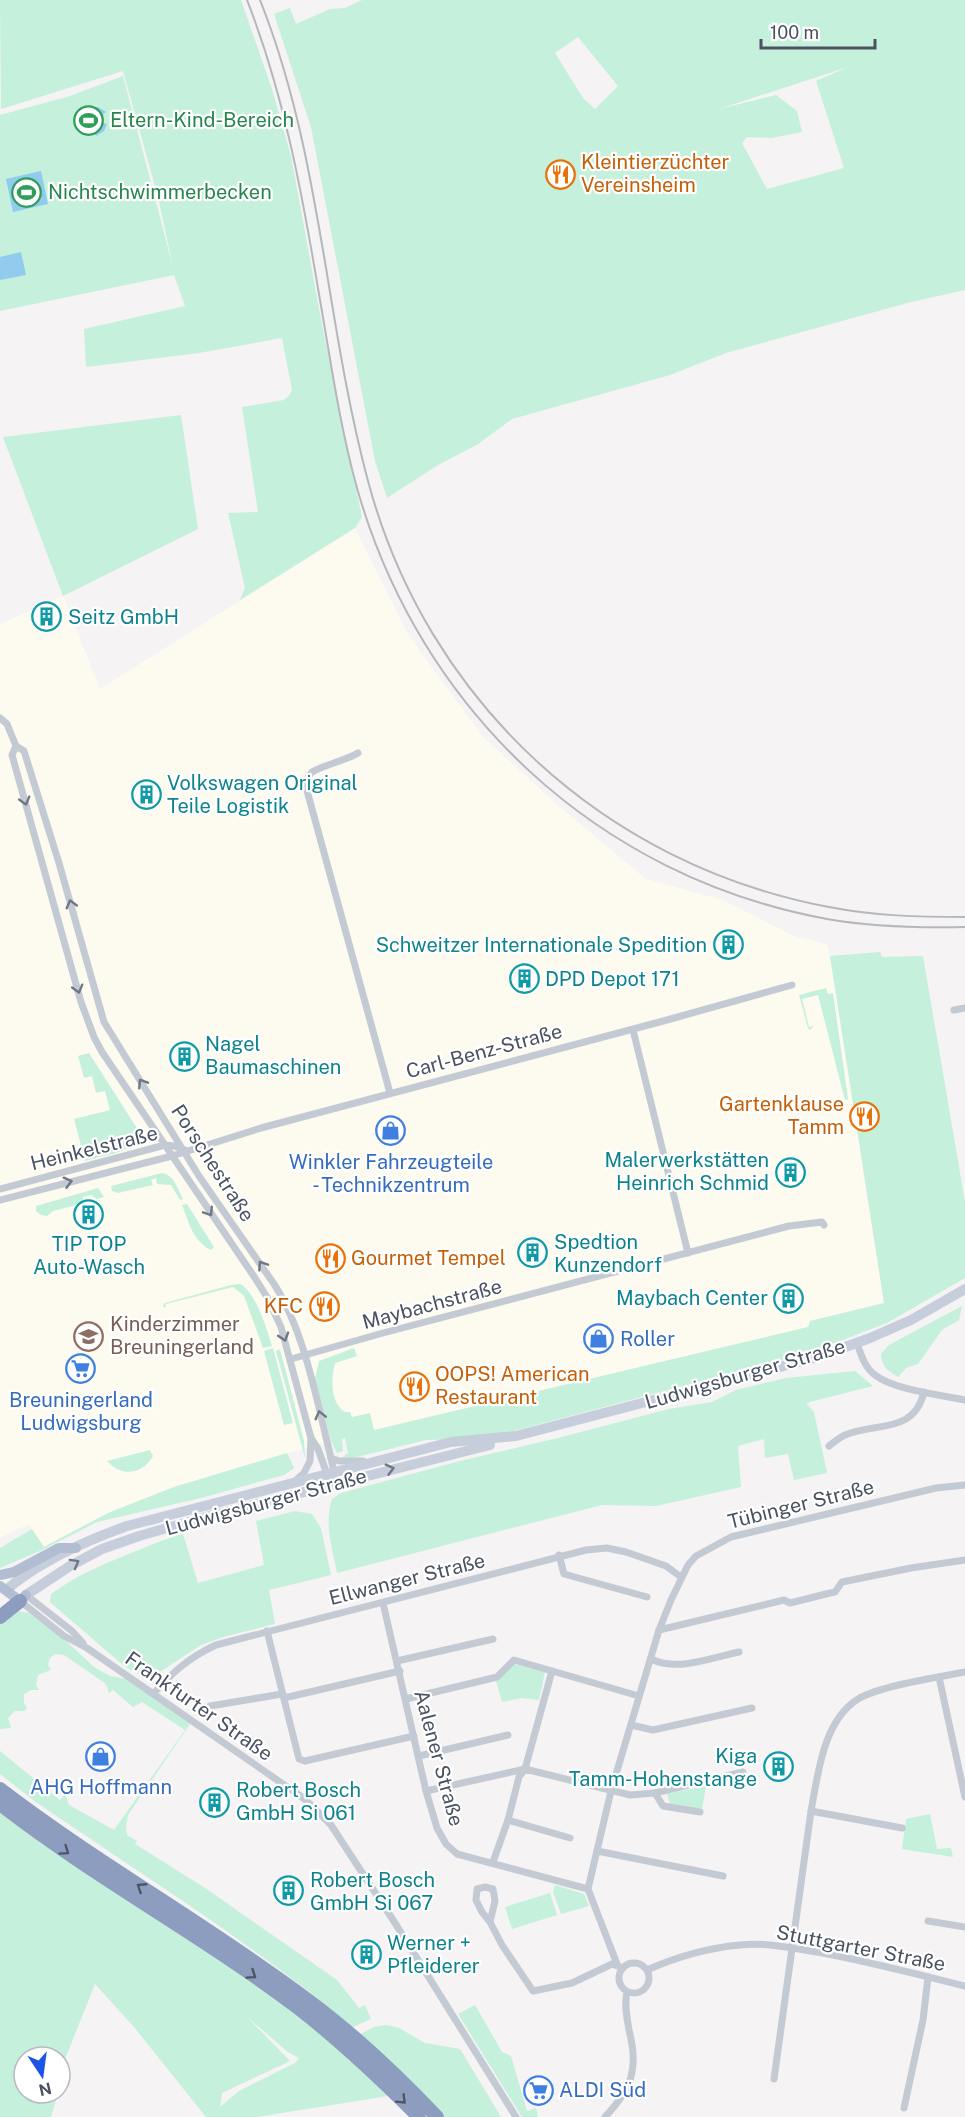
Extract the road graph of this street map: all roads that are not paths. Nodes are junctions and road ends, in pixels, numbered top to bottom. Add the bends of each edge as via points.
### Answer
1 (0, 718) edge
2 (16, 746) junction
3 (358, 753) dead end
4 (66, 885) junction
5 (49, 890) junction
6 (792, 985) dead end
7 (965, 1008) edge
8 (954, 1010) dead end
9 (633, 1030) junction
10 (390, 1093) junction
11 (165, 1145) junction
12 (185, 1150) junction
13 (172, 1156) junction
14 (0, 1189) edge
15 (0, 1200) edge
16 (824, 1225) dead end
17 (688, 1252) junction
18 (965, 1289) edge
19 (857, 1343) junction
20 (304, 1356) junction
21 (291, 1359) junction
22 (924, 1392) junction
23 (965, 1400) edge
24 (516, 1436) junction
25 (311, 1438) junction
26 (829, 1446) dead end
27 (331, 1458) junction
28 (381, 1460) junction
29 (330, 1473) junction
30 (294, 1482) junction
31 (333, 1484) junction
32 (965, 1485) edge
33 (76, 1548) junction
34 (559, 1556) junction
35 (965, 1560) edge
36 (0, 1575) edge
37 (681, 1577) junction
38 (2, 1591) edge
39 (647, 1597) dead end
40 (23, 1598) junction
41 (383, 1603) junction
42 (0, 1617) edge
43 (659, 1630) junction
44 (267, 1631) junction
45 (493, 1639) dead end
46 (738, 1652) dead end
47 (651, 1659) junction
48 (397, 1661) junction
49 (400, 1671) junction
50 (552, 1671) junction
51 (965, 1672) edge
52 (939, 1677) junction
53 (153, 1694) junction
54 (283, 1696) junction
55 (639, 1696) junction
56 (406, 1698) junction
57 (210, 1706) dead end
58 (752, 1708) dead end
59 (631, 1725) junction
60 (508, 1735) dead end
61 (414, 1736) junction
62 (419, 1756) junction
63 (525, 1769) junction
64 (743, 1772) dead end
65 (0, 1789) edge
66 (426, 1791) junction
67 (611, 1791) junction
68 (655, 1793) junction
69 (965, 1797) edge
70 (0, 1804) edge
71 (810, 1811) junction
72 (700, 1812) dead end
73 (0, 1813) edge
74 (17, 1818) junction
75 (508, 1820) junction
76 (902, 1828) dead end
77 (570, 1838) dead end
78 (597, 1851) junction
79 (493, 1862) junction
80 (723, 1876) dead end
81 (588, 1889) junction
82 (928, 1921) dead end
83 (490, 1922) junction
84 (965, 1927) edge
85 (791, 1947) junction
86 (620, 1966) junction
87 (647, 1970) junction
88 (928, 1977) junction
89 (965, 1986) edge
90 (627, 1992) junction
91 (774, 2079) dead end
92 (904, 2108) dead end
93 (419, 2117) edge
94 (437, 2117) edge
95 (516, 2117) edge
96 (605, 2117) edge

1 - 2 street via 7,724
2 - 4 street, Porschestraße via 24,751
2 -> 5 street, Porschestraße via 12,755
3 - 10 street via 309,774 306,787
4 - 5 street
12 -> 4 street, Porschestraße via 104,1022
5 -> 11 street, Porschestraße via 94,1037
6 - 9 street, Carl-Benz-Straße
7 - 8 street
9 - 10 street, Carl-Benz-Straße
9 - 17 street
10 - 12 street, Carl-Benz-Straße
11 - 12 street, Heinkelstraße
11 - 13 street, Porschestraße
11 - 14 street, Heinkelstraße
12 - 13 street, Heinkelstraße
20 -> 12 street, Porschestraße via 295,1324 278,1288
15 -> 13 street, Heinkelstraße
13 -> 21 street, Porschestraße via 267,1297
16 - 17 street, Maybachstraße via 822,1222 789,1227
17 - 20 street, Maybachstraße
18 - 19 main road, Ludwigsburger Straße via 911,1320
19 - 22 street via 874,1375
19 - 24 main road, Ludwigsburger Straße via 818,1357
20 - 21 street, Maybachstraße
27 -> 20 street, Porschestraße
21 - 25 street, Porschestraße
22 - 23 street
22 - 26 street via 921,1404 910,1418 845,1435
24 - 28 main road, Ludwigsburger Straße via 451,1442
31 -> 24 main road, Ludwigsburger Straße
25 - 29 street, Porschestraße
25 - 30 street, Porschestraße via 310,1461
27 - 28 street
27 - 29 street, Porschestraße
28 - 29 main road, Ludwigsburger Straße
29 - 30 main road, Ludwigsburger Straße
29 - 31 street, Porschestraße
30 - 33 main road, Ludwigsburger Straße via 127,1526
40 -> 31 main road, Ludwigsburger Straße via 70,1566 122,1541
32 - 37 street, Tübinger Straße via 936,1488 730,1537 696,1556
33 - 36 main road via 59,1548 14,1572
33 - 38 main road, Ludwigsburger Straße
34 - 37 street, Ellwanger Straße via 607,1548 666,1566
34 - 39 street via 564,1574
34 - 41 street, Ellwanger Straße
35 - 43 street via 842,1582 835,1592
37 - 43 street, Tübinger Straße
38 - 40 main road
40 - 42 highway
40 - 53 street, Frankfurter Straße via 64,1636
41 - 44 street, Ellwanger Straße
41 - 48 street, Aalener Straße
43 - 47 street, Tübinger Straße
44 - 53 street, Ellwanger Straße via 196,1654
44 - 54 street
45 - 48 street
46 - 47 street via 675,1666
47 - 55 street, Tübinger Straße
48 - 49 street, Aalener Straße
49 - 54 street
49 - 56 street, Aalener Straße
50 - 55 street
50 - 56 street via 514,1660 497,1677
50 - 63 street
51 - 52 street
52 - 69 street
52 - 71 street via 859,1698 847,1709 827,1743
53 - 95 street, Frankfurter Straße via 306,1800 331,1825
54 - 57 street
54 - 61 street via 296,1754 305,1761
55 - 59 street, Tübinger Straße
56 - 61 street, Aalener Straße
58 - 59 street via 653,1730
59 - 67 street, Tübinger Straße
60 - 62 street
61 - 62 street, Aalener Straße
62 - 66 street, Aalener Straße
63 - 66 street
63 - 67 street
63 - 75 street via 519,1777
64 - 68 street
94 -> 65 highway via 366,2048 305,1997
66 - 79 street, Aalener Straße via 446,1844 457,1854
67 - 68 street via 630,1795
67 - 78 street, Tübinger Straße
68 - 72 street via 663,1806
70 - 74 highway
71 - 76 street
71 - 85 street
73 - 74 highway
74 -> 93 highway via 297,2007 360,2059
75 - 77 street
75 - 79 street
78 - 80 street
78 - 81 street, Tübinger Straße
79 - 81 street, Aalener Straße
81 - 86 street
82 - 84 street
83 - 83 street via 476,1899 477,1889 493,1889 495,1901
83 - 86 street via 533,1991 572,1983 612,1964
85 - 87 street, Stuttgarter Straße via 741,1945 699,1952
85 - 88 street, Stuttgarter Straße
85 - 91 street
86 - 87 street, Stuttgarter Straße via 635,1963
86 - 90 street via 619,1980
87 - 90 street via 646,1986 639,1992
88 - 89 street, Stuttgarter Straße
88 - 92 street
90 - 96 street via 632,2072 623,2097

